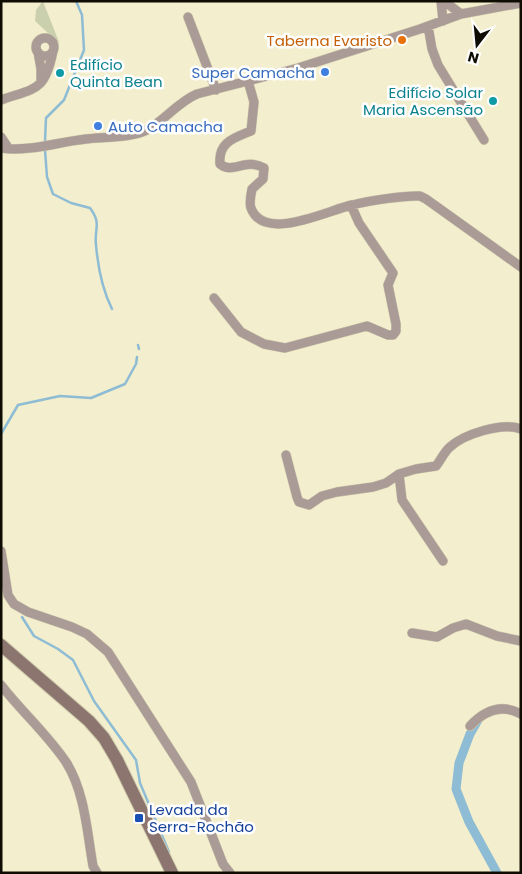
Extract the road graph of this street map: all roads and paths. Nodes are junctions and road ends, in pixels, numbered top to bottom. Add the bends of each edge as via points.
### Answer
1 (442, 1) edge
2 (521, 3) edge
3 (461, 14) junction
4 (188, 17) dead end
5 (442, 21) junction
6 (428, 26) junction
7 (53, 51) junction
8 (38, 52) junction
9 (248, 81) junction
10 (41, 83) junction
11 (216, 90) junction
12 (1, 100) edge
13 (1, 137) edge
14 (484, 140) dead end
15 (5, 148) edge
16 (351, 205) junction
17 (521, 267) edge
18 (214, 298) dead end
19 (521, 429) edge
20 (286, 454) dead end
21 (399, 474) junction
22 (1, 550) edge
23 (443, 561) dead end
24 (412, 633) dead end
25 (521, 641) edge
26 (1, 645) edge
27 (1, 685) edge
28 (521, 714) edge
29 (470, 726) dead end
30 (97, 873) edge
31 (172, 873) edge
32 (230, 873) edge

1 - 3 street
1 - 5 street
2 - 3 street
3 - 5 street
4 - 11 street
5 - 6 street
6 - 9 street
6 - 14 street via 438,66
7 - 8 street via 45,56
7 - 8 street via 52,42 44,38 37,43
7 - 10 street
8 - 10 street
9 - 11 street
9 - 16 street via 254,102 251,131 230,141 219,156 220,164 225,168 256,164 264,168 263,179 252,189 250,206 256,216 268,223 287,224
10 - 12 street via 25,93
11 - 15 street via 188,98 140,133
13 - 15 street
16 - 17 street via 420,196
16 - 18 street via 393,273 388,286 396,324 393,335 367,326 285,348 264,344 241,332
19 - 21 street via 512,426 464,436 448,448 436,466
20 - 21 street via 299,502 309,505 322,496 373,487
21 - 23 street via 402,500
22 - 32 street via 8,595 14,604 87,634 108,652 191,782 223,864
24 - 25 street via 437,637 466,624
26 - 31 main road via 89,721 104,738
27 - 30 street via 45,733 67,764 80,795
28 - 29 street via 497,708 478,717

